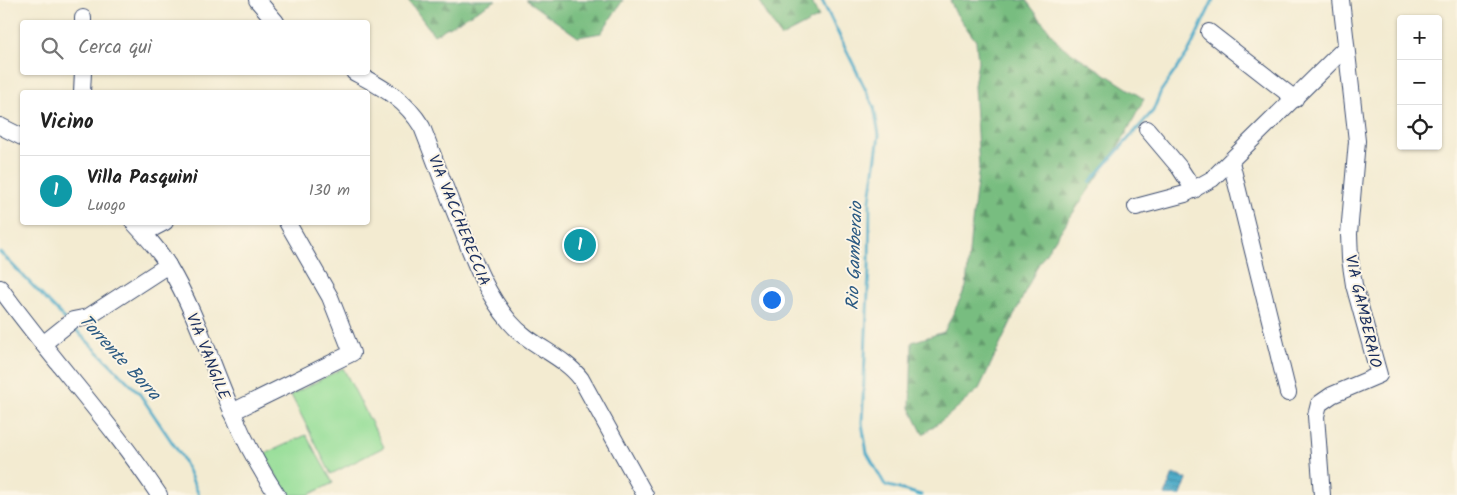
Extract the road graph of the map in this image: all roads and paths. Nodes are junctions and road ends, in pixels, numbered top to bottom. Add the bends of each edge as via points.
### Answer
1 (257, 0) edge
2 (1341, 0) edge
3 (274, 20) edge
4 (1209, 32) dead end
5 (1346, 48) junction
6 (83, 75) edge
7 (360, 75) edge
8 (82, 90) edge
9 (1295, 99) junction
10 (0, 126) edge
11 (1147, 129) dead end
12 (20, 136) edge
13 (1231, 162) junction
14 (1194, 190) junction
15 (1136, 206) dead end
16 (152, 225) edge
17 (289, 225) edge
18 (139, 228) edge
19 (168, 265) junction
20 (0, 288) edge
21 (43, 344) junction
22 (1288, 393) dead end
23 (232, 412) junction
24 (159, 495) edge
25 (277, 495) edge
26 (645, 495) edge
27 (1322, 495) edge

1 - 3 street
2 - 5 street, VIA GAMBERAIO
4 - 9 street
5 - 9 street
5 - 27 street, VIA GAMBERAIO via 1357,141 1349,234 1351,269 1379,375 1319,404 1316,416
6 - 8 street
7 - 26 street, VIA VACCHERECCIA via 389,91 415,115 488,291 522,335 574,369
9 - 13 street
10 - 12 street
11 - 14 street
13 - 14 street
13 - 22 street
14 - 15 street
16 - 18 street
17 - 23 street via 330,297 352,353
18 - 19 street, VIA VANGILE
19 - 21 street via 88,317 68,324
19 - 23 street, VIA VANGILE
20 - 21 street
21 - 24 street via 129,450
23 - 25 street, VIA VANGILE

